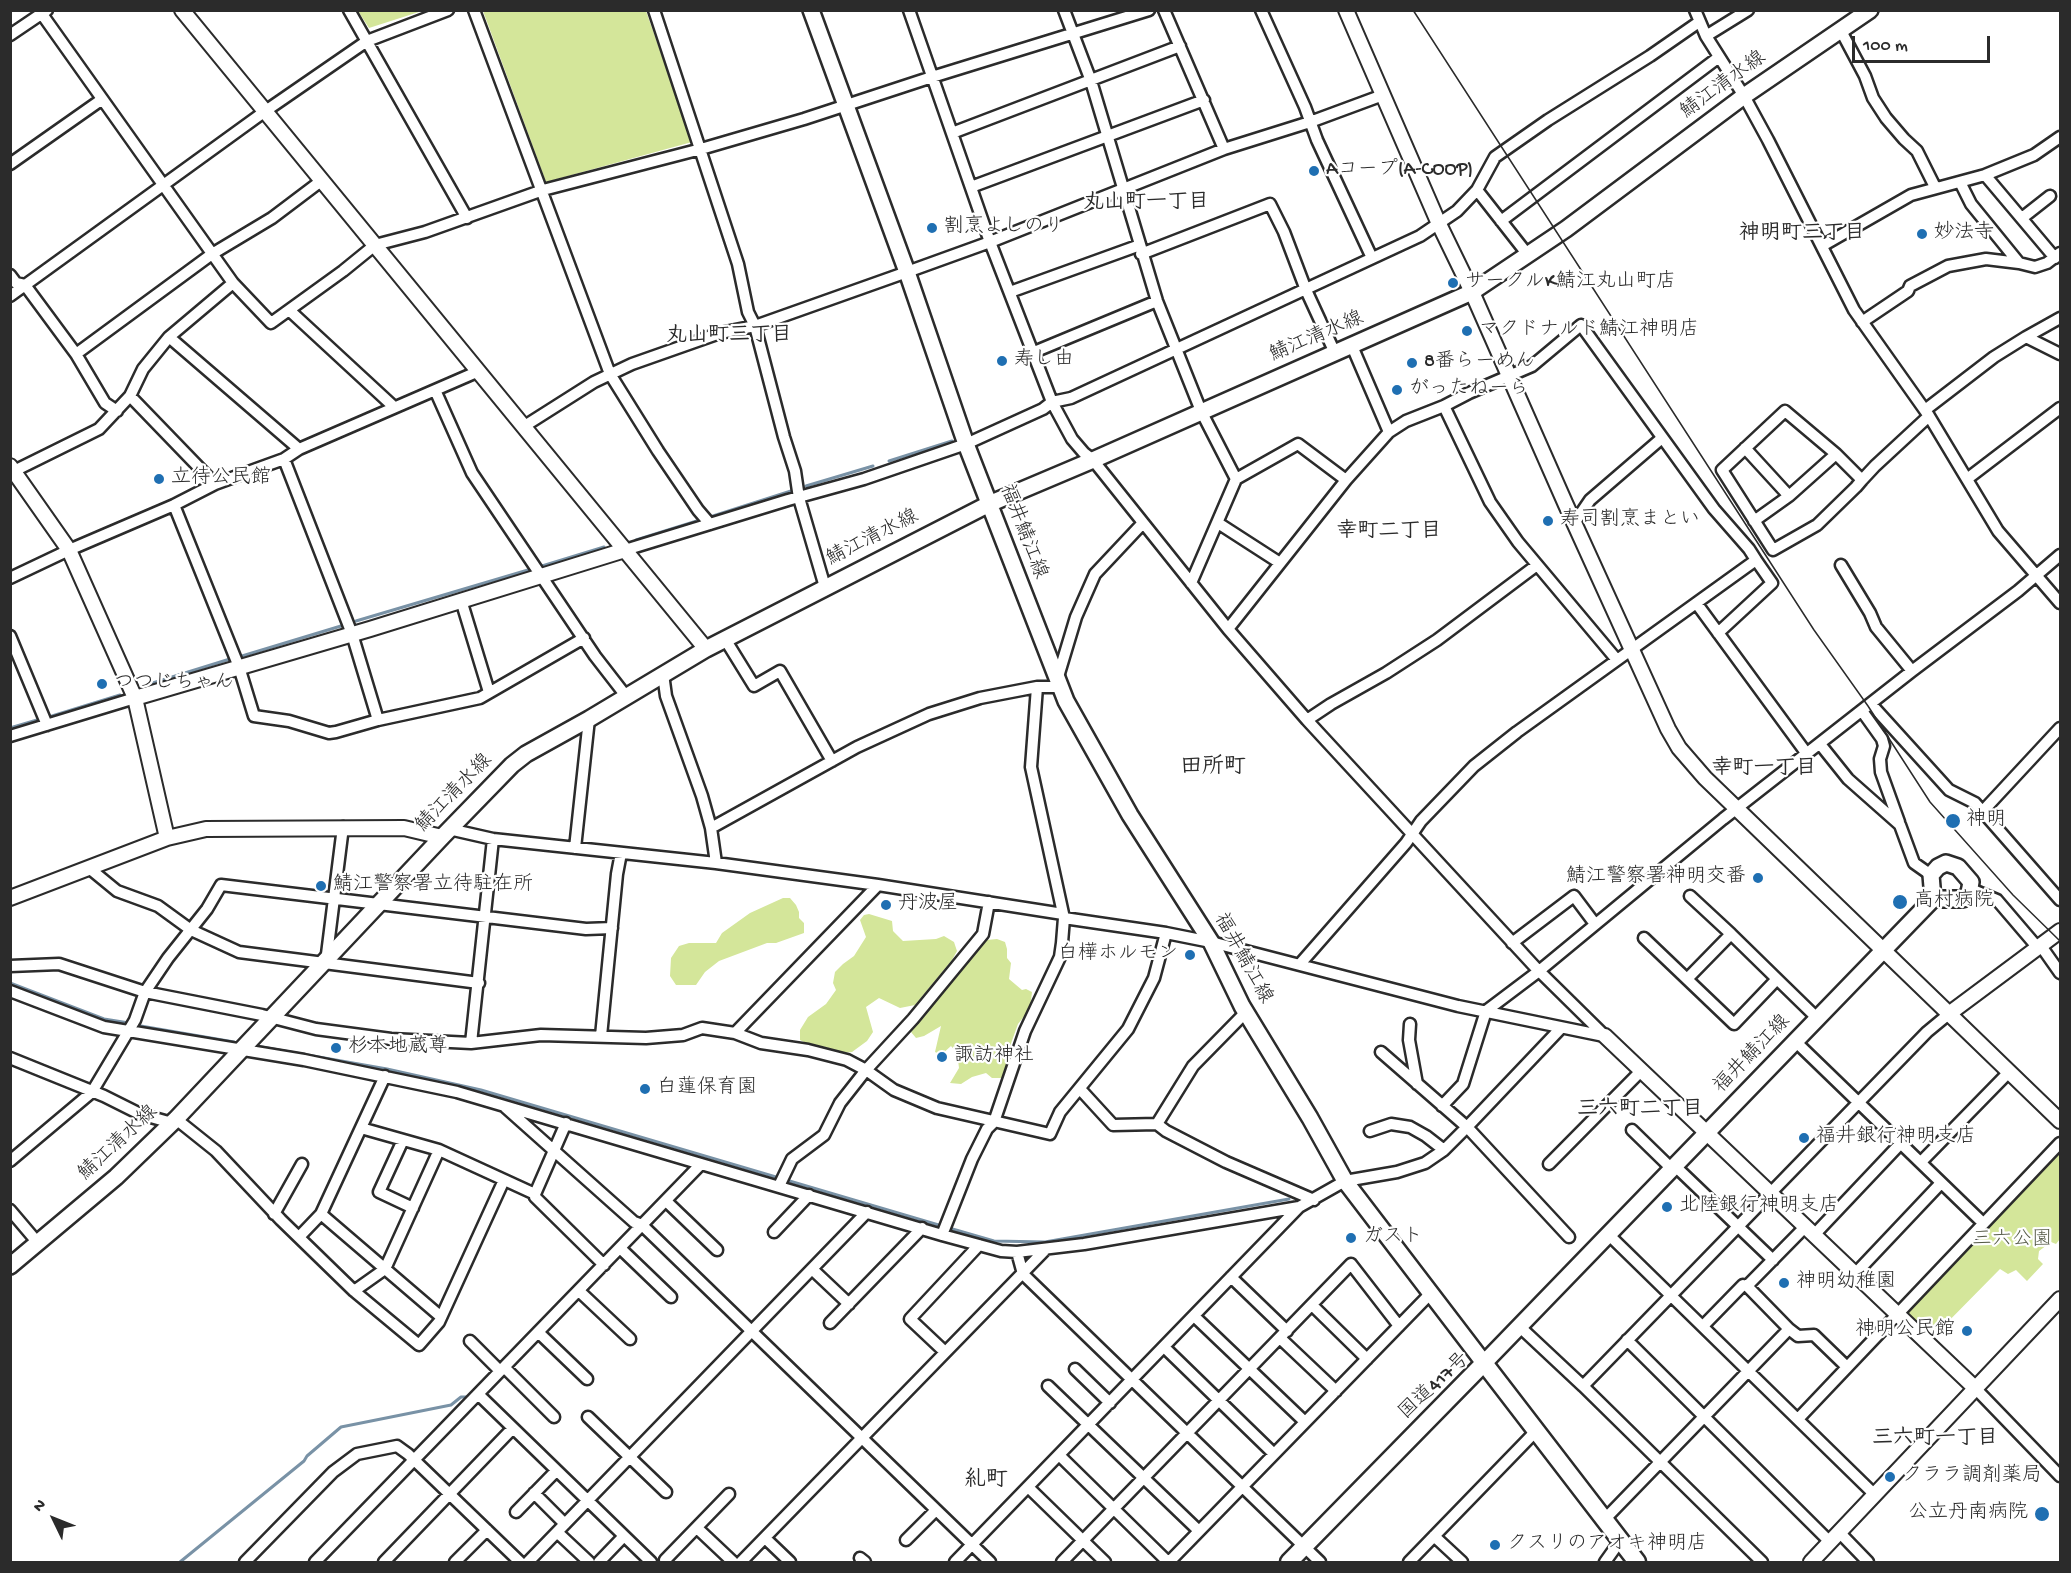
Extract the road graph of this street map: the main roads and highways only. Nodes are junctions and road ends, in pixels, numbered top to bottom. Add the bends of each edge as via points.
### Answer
1 (811, 10) edge
2 (1870, 10) edge
3 (989, 504) junction
4 (1933, 899) junction
5 (10, 1266) edge
6 (1484, 1363) junction
7 (1289, 1563) edge
8 (1637, 1563) edge

1 - 3 main road, 福井鯖江線
2 - 3 main road, 鯖江清水線 via 1744,96 1566,230 1472,292
3 - 5 main road, 鯖江清水線 via 706,649 519,760 445,833 174,1121 109,1184
3 - 6 main road, 福井鯖江線 via 1058,684 1104,772 1210,942 1344,1181
4 - 4 main road via 1931,875 1938,867 1954,864 1971,882 1971,889 1960,900
4 - 6 main road, 福井鯖江線
6 - 7 highway, 国道417号
6 - 8 highway, 国道417号

